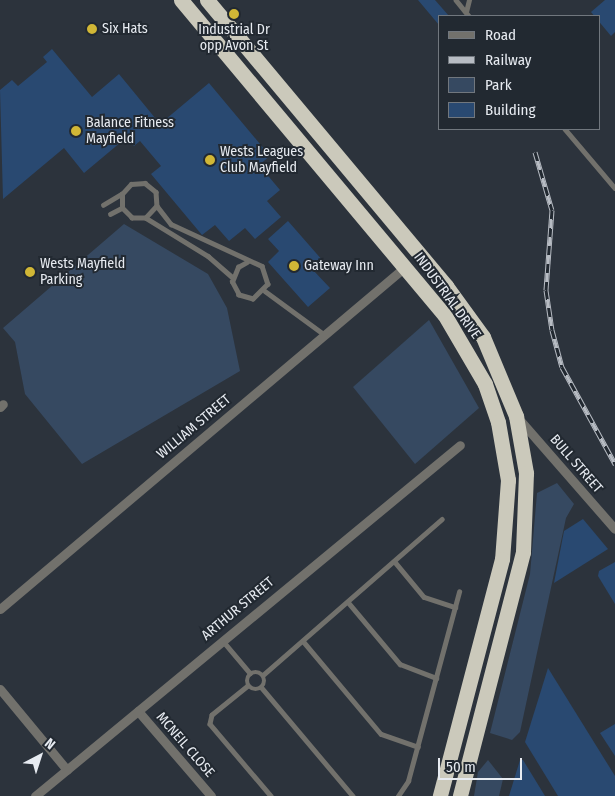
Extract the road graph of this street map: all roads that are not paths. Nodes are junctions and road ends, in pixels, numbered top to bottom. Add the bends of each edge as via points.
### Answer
1 (181, 0) edge
2 (207, 0) edge
3 (456, 0) edge
4 (469, 0) edge
5 (468, 14) edge
6 (566, 130) edge
7 (615, 188) edge
8 (122, 194) junction
9 (103, 204) dead end
10 (157, 206) junction
11 (122, 208) junction
12 (110, 214) dead end
13 (146, 218) junction
14 (248, 262) junction
15 (406, 266) junction
16 (232, 277) junction
17 (265, 291) junction
18 (471, 320) junction
19 (456, 332) junction
20 (325, 335) junction
21 (516, 416) junction
22 (460, 444) dead end
23 (442, 519) dead end
24 (615, 530) edge
25 (395, 562) junction
26 (459, 592) dead end
27 (348, 602) junction
28 (455, 607) junction
29 (0, 609) edge
30 (222, 640) junction
31 (303, 641) junction
32 (250, 674) junction
33 (263, 675) junction
34 (436, 678) junction
35 (248, 686) junction
36 (262, 688) junction
37 (0, 689) edge
38 (138, 711) junction
39 (418, 747) junction
40 (67, 770) junction
41 (35, 796) edge
42 (211, 796) edge
43 (271, 796) edge
44 (353, 796) edge
45 (398, 796) edge
46 (440, 796) edge
47 (460, 796) edge

1 - 15 highway, INDUSTRIAL DRIVE
2 - 18 highway, INDUSTRIAL DRIVE
3 - 5 lane
4 - 5 lane
6 - 7 lane
8 - 9 lane
8 - 10 lane via 131,184 145,183 156,192
8 - 11 lane
10 - 13 lane
10 - 14 lane via 171,224
11 - 12 lane
11 - 13 lane via 132,218
13 - 16 lane via 208,256
14 - 16 lane
14 - 17 lane via 265,269 269,280
15 - 19 highway, INDUSTRIAL DRIVE
15 - 20 street, WILLIAM STREET
16 - 17 lane via 233,287 243,297 253,299
17 - 20 lane
18 - 19 street
18 - 21 highway, INDUSTRIAL DRIVE via 503,377
19 - 46 highway, INDUSTRIAL DRIVE via 485,384 498,422 508,480 507,521 502,559
20 - 29 street, WILLIAM STREET
21 - 24 street, BULL STREET
21 - 47 highway, INDUSTRIAL DRIVE via 526,473 523,552
22 - 30 street, ARTHUR STREET
23 - 25 lane
25 - 27 lane
25 - 28 lane via 424,597
26 - 28 lane
27 - 31 lane
27 - 34 lane via 400,664
28 - 34 lane
30 - 32 lane
30 - 38 street, ARTHUR STREET
31 - 33 lane
31 - 39 lane via 381,734
32 - 33 lane
32 - 35 lane
33 - 36 lane
34 - 39 lane
35 - 36 lane
35 - 43 lane via 212,715 210,724
36 - 44 lane
37 - 40 street
38 - 40 street, ARTHUR STREET
38 - 42 street, MCNEIL CLOSE
39 - 45 lane via 408,782
40 - 41 street, ARTHUR STREET

